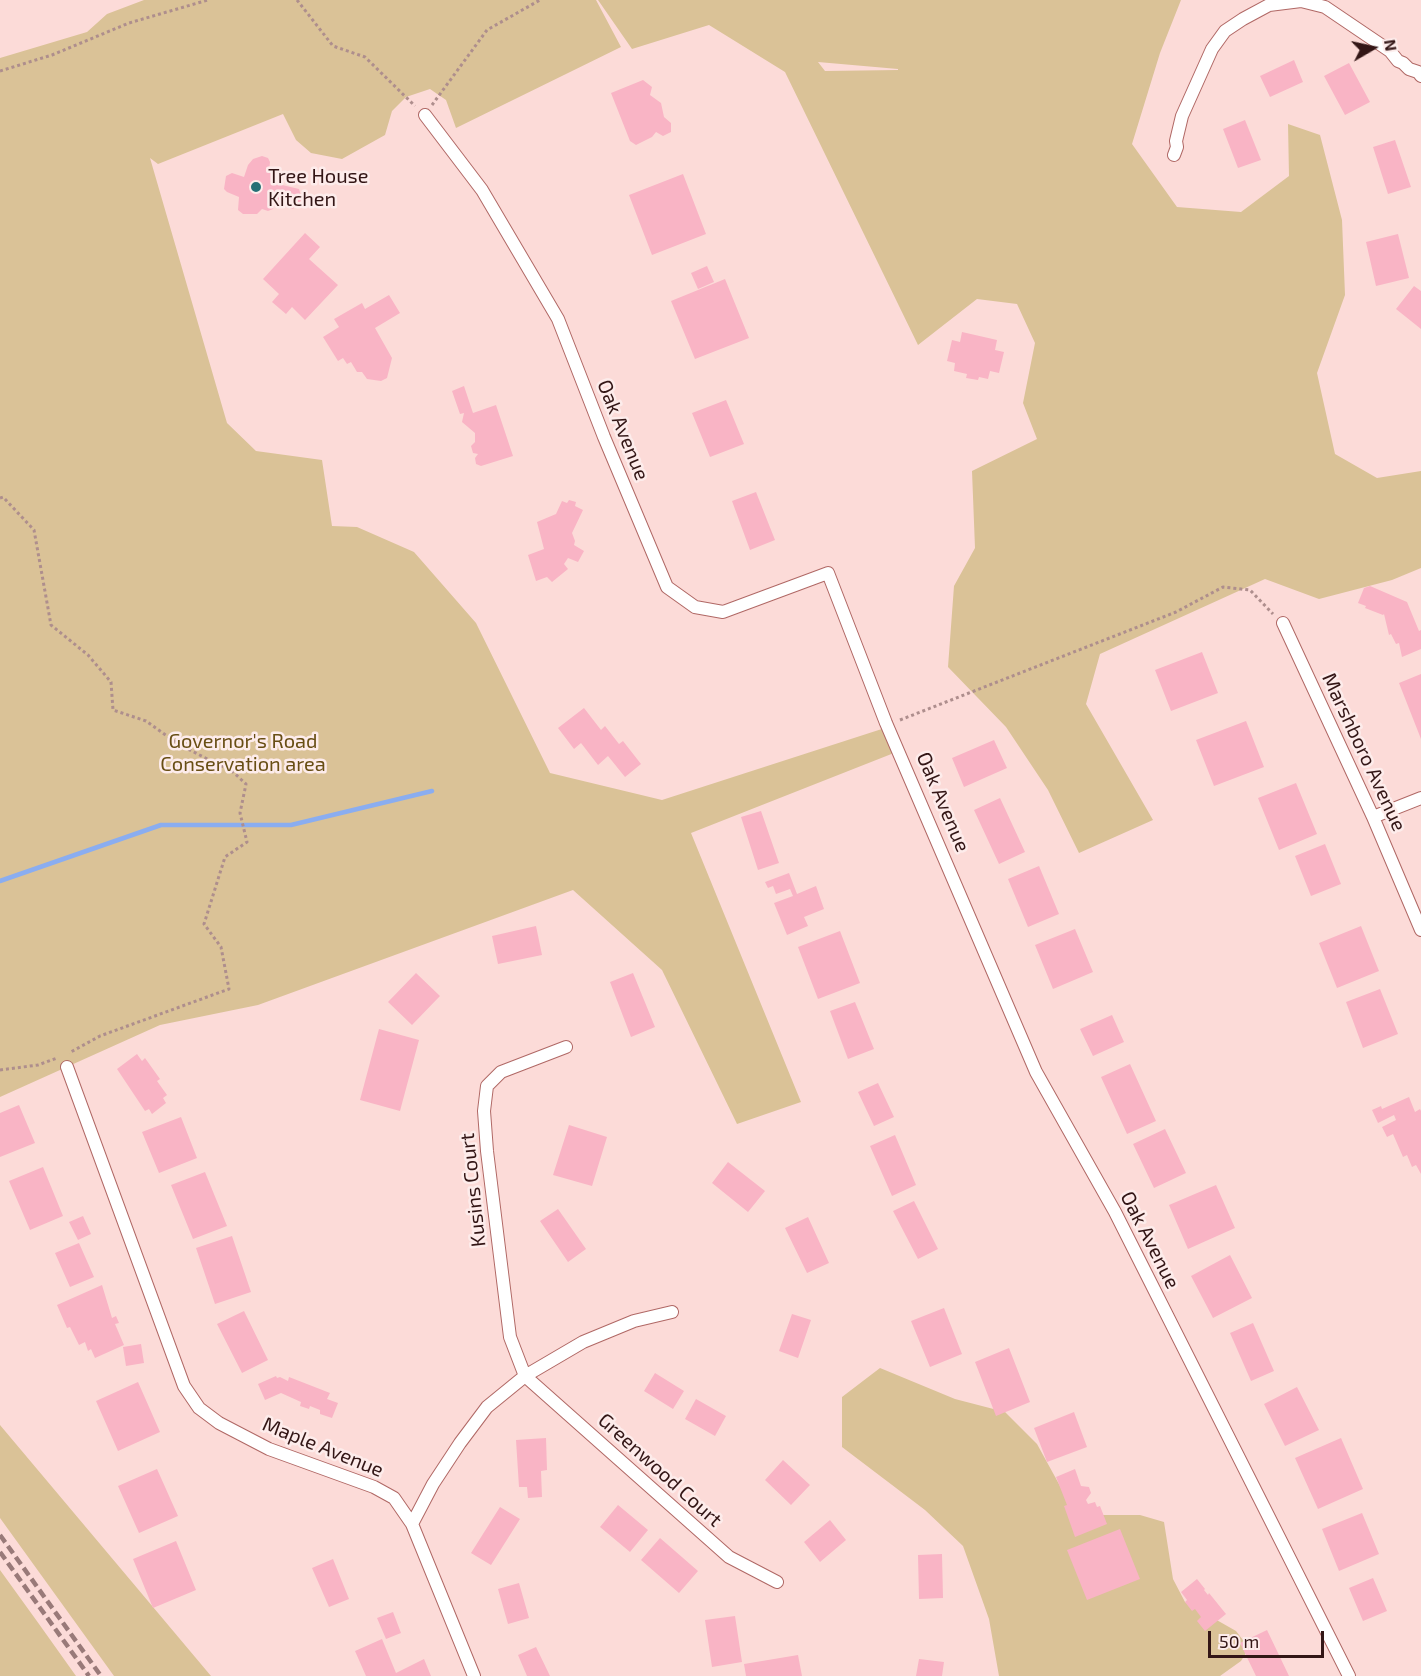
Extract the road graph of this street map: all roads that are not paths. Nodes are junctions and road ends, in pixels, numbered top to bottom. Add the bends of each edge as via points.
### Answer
1 (1421, 76) edge
2 (425, 115) road end
3 (1174, 155) dead end
4 (1283, 623) road end
5 (1421, 798) edge
6 (1373, 817) junction
7 (1421, 930) edge
8 (566, 1047) dead end
9 (67, 1067) dead end
10 (672, 1312) dead end
11 (525, 1376) junction
12 (412, 1524) junction
13 (777, 1582) dead end
14 (474, 1676) edge
15 (1349, 1676) edge

1 - 3 street via 1325,7 1300,1 1269,6 1226,31 1212,49 1182,116
2 - 15 street, Oak Avenue via 482,190 558,319 668,587 694,607 723,612 828,573 886,723 1036,1072 1115,1212
4 - 6 street, Marshboro Avenue
5 - 6 street
6 - 7 street, Marshboro Avenue
8 - 11 street, Kusins Court via 501,1072 487,1086 487,1151 510,1336
9 - 12 street, Maple Avenue via 184,1386 199,1408 269,1449 384,1492 394,1498
10 - 11 street via 634,1321 583,1342
11 - 12 street via 487,1407 433,1484
11 - 13 street, Greenwood Court via 729,1557
12 - 14 street, Maple Avenue

